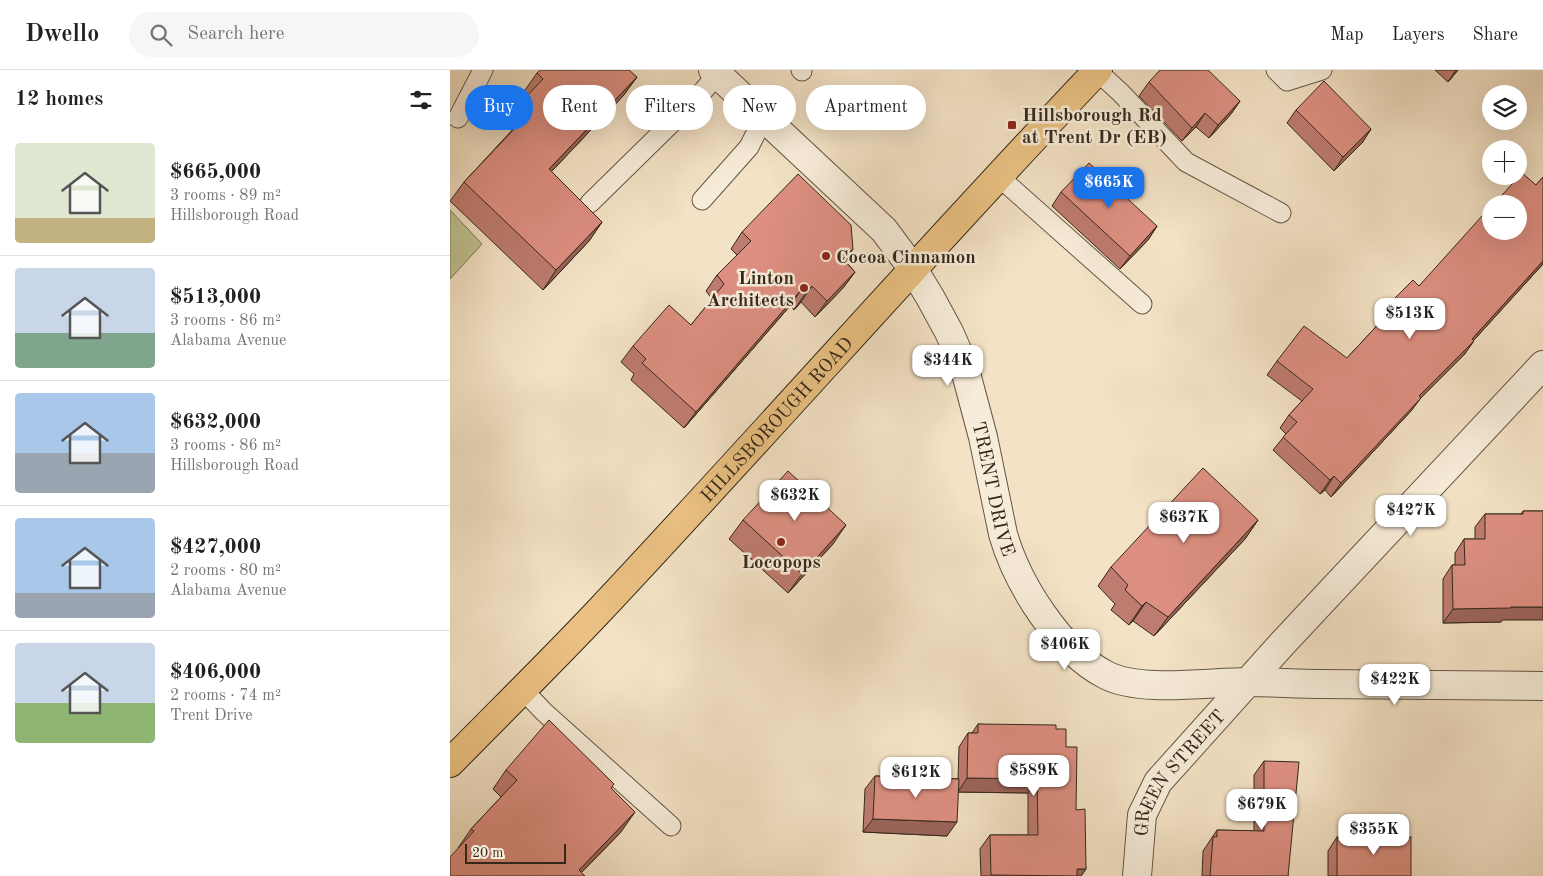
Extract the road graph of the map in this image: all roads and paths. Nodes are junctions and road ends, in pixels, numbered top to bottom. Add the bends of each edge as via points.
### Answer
1 (483, 70) edge
2 (1097, 70) edge
3 (1276, 70) edge
4 (1322, 70) edge
5 (716, 72) edge
6 (730, 85) edge
7 (458, 118) dead end
8 (758, 130) edge
9 (778, 130) edge
10 (998, 176) junction
11 (702, 200) dead end
12 (590, 203) dead end
13 (1281, 213) dead end
14 (913, 269) junction
15 (1142, 304) dead end
16 (1543, 365) edge
17 (1248, 682) junction
18 (1543, 686) edge
19 (522, 689) junction
20 (450, 763) edge
21 (671, 826) dead end
22 (1137, 876) edge

1 - 7 lane
2 - 10 main road, HILLSBOROUGH ROAD
2 - 13 lane via 1186,162
3 - 4 lane via 1287,81
5 - 6 street, TRENT DRIVE
5 - 12 lane via 696,98
8 - 11 lane via 749,147
9 - 14 street, TRENT DRIVE via 884,230
10 - 14 main road, HILLSBOROUGH ROAD
10 - 15 lane
14 - 17 street, TRENT DRIVE via 942,318 964,366 1007,548 1048,624 1086,660 1105,675 1120,681 1156,685
14 - 19 main road, HILLSBOROUGH ROAD via 599,611
16 - 17 street, GREEN STREET
17 - 18 street, TRENT DRIVE
17 - 22 street, GREEN STREET via 1158,782 1142,815
19 - 20 main road, HILLSBOROUGH ROAD
19 - 21 lane

